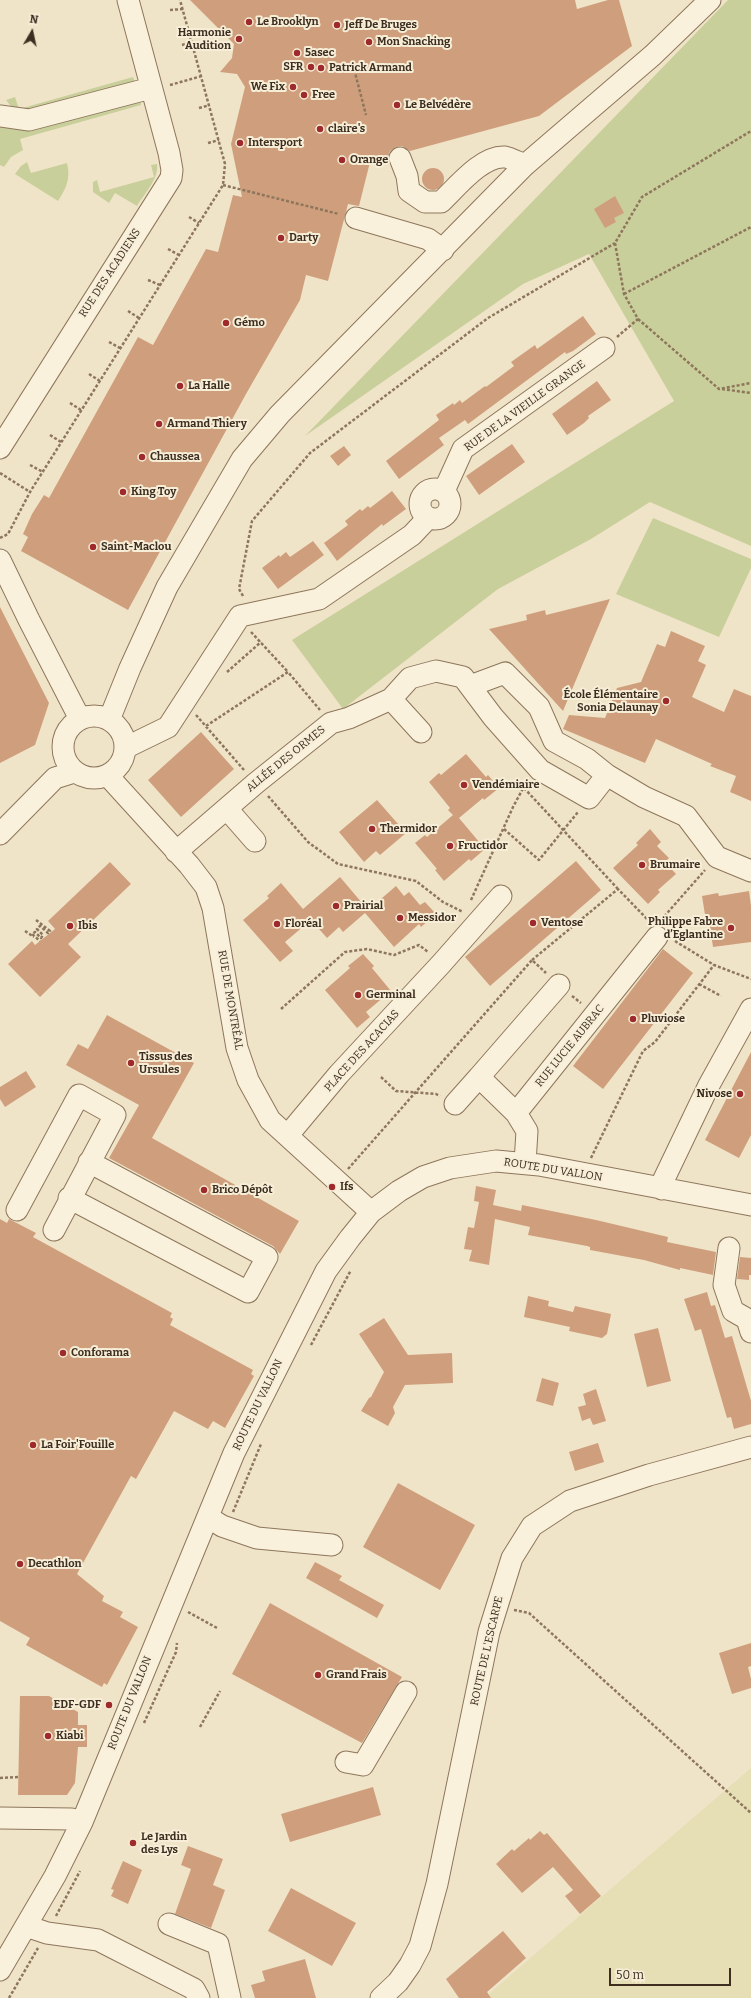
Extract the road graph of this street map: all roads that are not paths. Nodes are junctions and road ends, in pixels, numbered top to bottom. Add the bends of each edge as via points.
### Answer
1 (128, 0) edge
2 (710, 0) edge
3 (151, 88) junction
4 (0, 116) edge
5 (400, 158) dead end
6 (525, 165) junction
7 (356, 218) road end
8 (443, 250) junction
9 (604, 348) road end
10 (0, 448) edge
11 (0, 560) edge
12 (470, 686) junction
13 (391, 699) junction
14 (80, 719) junction
15 (109, 720) junction
16 (421, 732) dead end
17 (125, 748) junction
18 (74, 772) junction
19 (607, 775) junction
20 (108, 776) junction
21 (227, 809) junction
22 (0, 834) edge
23 (255, 841) dead end
24 (176, 852) junction
25 (751, 871) edge
26 (501, 896) dead end
27 (659, 934) road end
28 (559, 985) dead end
29 (751, 1009) edge
30 (479, 1077) junction
31 (455, 1104) road end
32 (516, 1113) junction
33 (288, 1135) junction
34 (90, 1162) junction
35 (525, 1163) junction
36 (662, 1189) junction
37 (69, 1198) junction
38 (751, 1205) edge
39 (17, 1210) dead end
40 (372, 1212) junction
41 (54, 1230) dead end
42 (729, 1248) dead end
43 (751, 1332) edge
44 (751, 1447) edge
45 (208, 1518) junction
46 (332, 1545) dead end
47 (406, 1692) dead end
48 (346, 1762) dead end
49 (0, 1818) edge
50 (82, 1822) junction
51 (169, 1924) dead end
52 (26, 1926) junction
53 (0, 1970) edge
54 (199, 1998) edge
55 (230, 1998) edge
56 (381, 1998) edge

1 - 3 street, RUE DES ACADIENS
2 - 6 street via 653,55
3 - 4 street via 29,120
3 - 10 street, RUE DES ACADIENS via 171,161 171,178
5 - 6 street via 407,176 409,191 425,202 441,202 481,164 493,158 506,157
6 - 8 street
7 - 8 street via 428,239
8 - 15 street via 280,414 242,459 167,587
9 - 17 street, RUE DE LA VIEILLE GRANGE via 463,449 444,491 450,500 448,512 439,519 428,518 412,535 319,599 240,616 168,727
11 - 14 street
12 - 13 street, ALLÉE DES ORMES via 463,677 436,671 410,678
12 - 19 street via 505,673 539,707 554,741 587,759
12 - 19 street, ALLÉE DES ORMES via 493,717 540,770 589,798
13 - 16 street
13 - 21 street, ALLÉE DES ORMES via 349,718 331,723 256,782
14 - 15 street via 100,716
14 - 18 street via 67,731 63,744 64,757
15 - 17 street via 121,732
17 - 20 street via 120,764
18 - 20 street via 90,779
18 - 22 street via 55,778
19 - 25 street via 644,797 686,816 717,857
20 - 24 street, RUE DE MONTRÉAL
21 - 23 street
21 - 24 street, ALLÉE DES ORMES
24 - 33 street, RUE DE MONTRÉAL via 206,887 213,908 237,1048 248,1080 270,1120
26 - 33 street, PLACE DES ACACIAS via 339,1074
27 - 32 street, RUE LUCIE AUBRAC
28 - 30 street
29 - 36 street via 702,1099 664,1179
30 - 31 street
30 - 32 street
32 - 35 street via 527,1131
33 - 40 street, RUE DE MONTRÉAL
34 - 37 street
34 - 37 street via 267,1256 248,1292
34 - 39 street via 115,1115 79,1095
35 - 36 street, ROUTE DU VALLON
35 - 40 street, ROUTE DU VALLON via 496,1161 450,1168 423,1177 399,1191
36 - 38 street, ROUTE DU VALLON
37 - 41 street
40 - 45 street, ROUTE DU VALLON via 326,1271 234,1452
42 - 43 street via 724,1285 733,1312 747,1319
44 - 56 street, ROUTE DE L'ESCARPE via 649,1475 570,1501 532,1526 512,1558 489,1632 437,1884 420,1946 398,1982
45 - 46 street via 222,1526 257,1538
45 - 50 street, ROUTE DU VALLON
47 - 48 street via 364,1765
49 - 50 street via 72,1819
50 - 52 street, ROUTE DU VALLON
51 - 55 street via 218,1944
52 - 53 street, ROUTE DU VALLON
52 - 54 street via 46,1933 98,1940 194,1989

